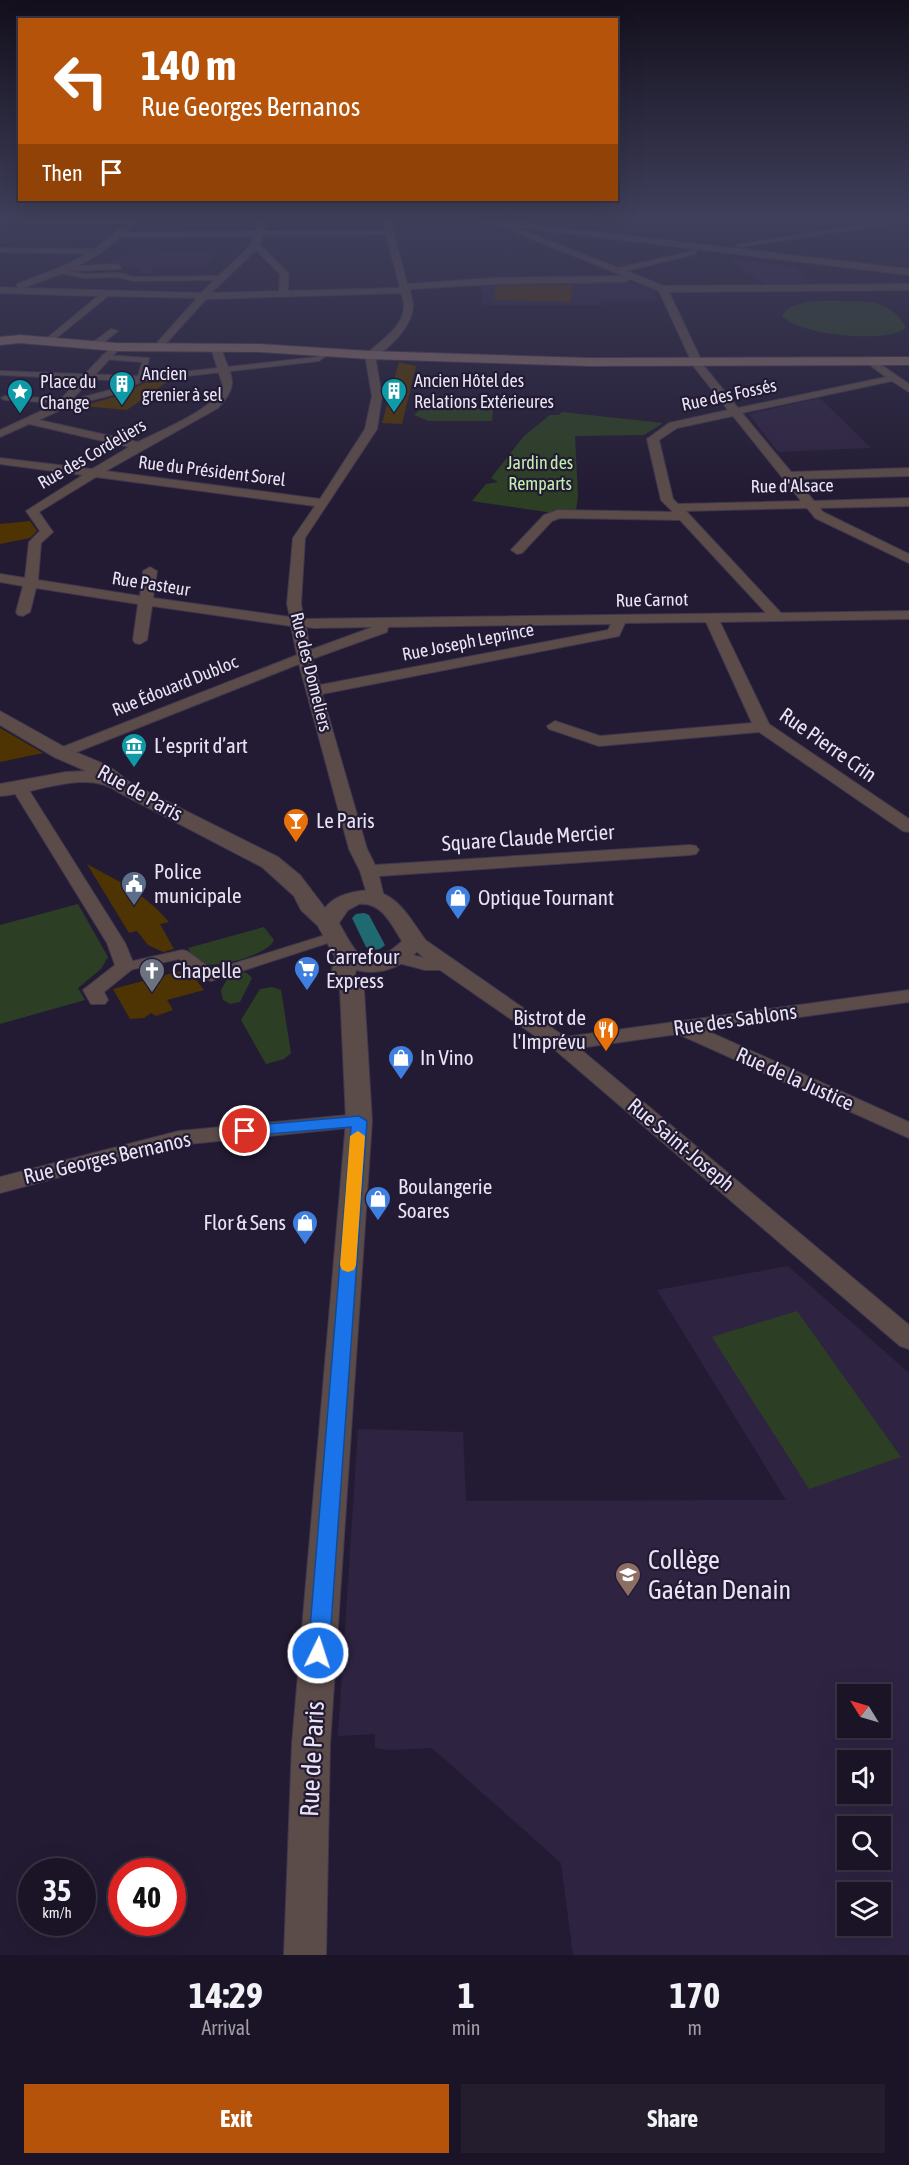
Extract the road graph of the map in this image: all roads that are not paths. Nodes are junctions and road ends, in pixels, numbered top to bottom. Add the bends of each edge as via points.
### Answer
1 (86, 310) edge
2 (191, 310) edge
3 (409, 310) edge
4 (673, 310) edge
5 (114, 332) dead end
6 (4, 340) edge
7 (49, 341) junction
8 (95, 345) junction
9 (116, 347) junction
10 (158, 347) junction
11 (216, 348) junction
12 (326, 352) junction
13 (370, 355) junction
14 (105, 357) junction
15 (871, 361) junction
16 (909, 361) edge
17 (698, 362) junction
18 (222, 371) junction
19 (0, 373) edge
20 (30, 374) junction
21 (86, 377) junction
22 (894, 378) junction
23 (141, 380) junction
24 (22, 382) dead end
25 (909, 389) edge
26 (13, 390) dead end
27 (62, 404) junction
28 (737, 413) junction
29 (29, 421) junction
30 (0, 434) edge
31 (139, 446) junction
32 (0, 460) edge
33 (909, 472) edge
34 (96, 473) junction
35 (789, 476) junction
36 (909, 502) edge
37 (323, 503) junction
38 (809, 504) junction
39 (680, 512) junction
40 (517, 550) dead end
41 (909, 558) edge
42 (150, 571) dead end
43 (0, 578) edge
44 (29, 583) junction
45 (146, 602) junction
46 (23, 612) dead end
47 (909, 615) edge
48 (777, 617) junction
49 (711, 619) junction
50 (620, 620) junction
51 (297, 623) junction
52 (396, 624) junction
53 (140, 640) dead end
54 (304, 656) junction
55 (314, 691) junction
56 (0, 717) edge
57 (555, 726) dead end
58 (762, 727) junction
59 (61, 753) junction
60 (102, 770) junction
61 (49, 776) junction
62 (6, 788) edge
63 (125, 788) junction
64 (909, 808) edge
65 (887, 811) junction
66 (909, 827) edge
67 (690, 850) dead end
68 (369, 871) junction
69 (375, 897) junction
70 (334, 921) junction
71 (406, 949) junction
72 (347, 956) junction
73 (374, 964) junction
74 (125, 968) junction
75 (352, 990) junction
76 (909, 996) edge
77 (98, 1000) dead end
78 (680, 1028) junction
79 (561, 1044) junction
80 (359, 1121) junction
81 (909, 1131) edge
82 (0, 1185) edge
83 (909, 1339) edge
84 (305, 1955) edge

1 - 7 street
2 - 10 street
3 - 13 street via 380,350
4 - 17 street
5 - 8 street
6 - 7 main road
7 - 8 main road
8 - 9 main road
9 - 10 main road
9 - 14 street
10 - 11 main road
11 - 12 main road
11 - 18 street, Rue des Cordeliers
12 - 13 main road
12 - 18 street via 319,359
13 - 17 main road
13 - 37 street, Rue des Domeliers via 377,396 371,429
14 - 21 street
14 - 23 street via 146,360
15 - 16 main road
15 - 17 main road
15 - 22 street
17 - 28 street
18 - 23 street
18 - 31 street, Rue des Cordeliers via 228,386 214,406
19 - 20 street
20 - 21 street
20 - 24 street
21 - 23 street
21 - 27 street
22 - 25 street
22 - 28 street, Rue des Fossés
23 - 27 street via 113,392
26 - 27 street via 5,399
27 - 29 street
28 - 35 street
28 - 39 street, Rue des Fossés via 673,425 653,439 662,487 667,500
29 - 30 street
29 - 31 street
31 - 34 street, Rue des Cordeliers
32 - 34 street, Rue du Président Sorel
33 - 35 street
34 - 37 street, Rue du Président Sorel
34 - 44 street, Rue des Cordeliers via 32,511 48,532 35,542
35 - 38 street
36 - 38 street, Rue d'Alsace
37 - 51 street, Rue des Domeliers via 299,538 294,604
38 - 39 street, Rue d'Alsace
38 - 41 street via 819,515
39 - 40 street, Rue d'Alsace via 558,514 548,518
39 - 48 street, Rue des Fossés
42 - 45 street
43 - 44 street, Rue Pasteur
44 - 45 street, Rue Pasteur
44 - 46 street
45 - 51 street, Rue Pasteur
45 - 53 street
47 - 48 street, Rue Carnot
48 - 49 street, Rue Carnot
49 - 50 street, Rue Carnot
49 - 58 street, Rue Pierre Crin
50 - 52 street, Rue Carnot
50 - 55 street, Rue Joseph Leprince via 614,633
51 - 52 street, Rue Carnot
51 - 54 street, Rue des Domeliers
52 - 54 street, Rue Carnot
54 - 55 street, Rue des Domeliers
54 - 59 street, Rue Édouard Dubloc
55 - 68 street, Rue des Domeliers via 358,849
56 - 59 street, Rue de Paris
57 - 58 street via 599,741
58 - 65 street, Rue Pierre Crin
59 - 60 street, Rue de Paris
59 - 61 street
60 - 61 street via 80,769
60 - 63 street, Rue de Paris
61 - 62 street
61 - 63 street via 95,776
62 - 74 street via 116,943
63 - 70 street, Rue de Paris via 270,862 305,894 309,905
64 - 65 street
65 - 66 street, Rue Pierre Crin
67 - 68 street, Square Claude Mercier
68 - 69 street, Rue des Domeliers
69 - 70 street via 360,898
69 - 71 street via 392,908
70 - 72 street
70 - 74 street via 212,976 182,954
71 - 73 street
71 - 79 street, Rue Saint-Joseph via 425,964 443,964
72 - 73 street via 356,962
72 - 75 street, Rue de Paris via 344,974
73 - 75 street
74 - 77 street via 93,990
75 - 80 street, Rue de Paris
76 - 78 street, Rue des Sablons
78 - 79 street, Rue des Sablons
78 - 81 street, Rue de la Justice
79 - 83 street, Rue Saint-Joseph
80 - 82 street, Rue Georges Bernanos via 179,1137
80 - 84 street, Rue de Paris via 311,1744

